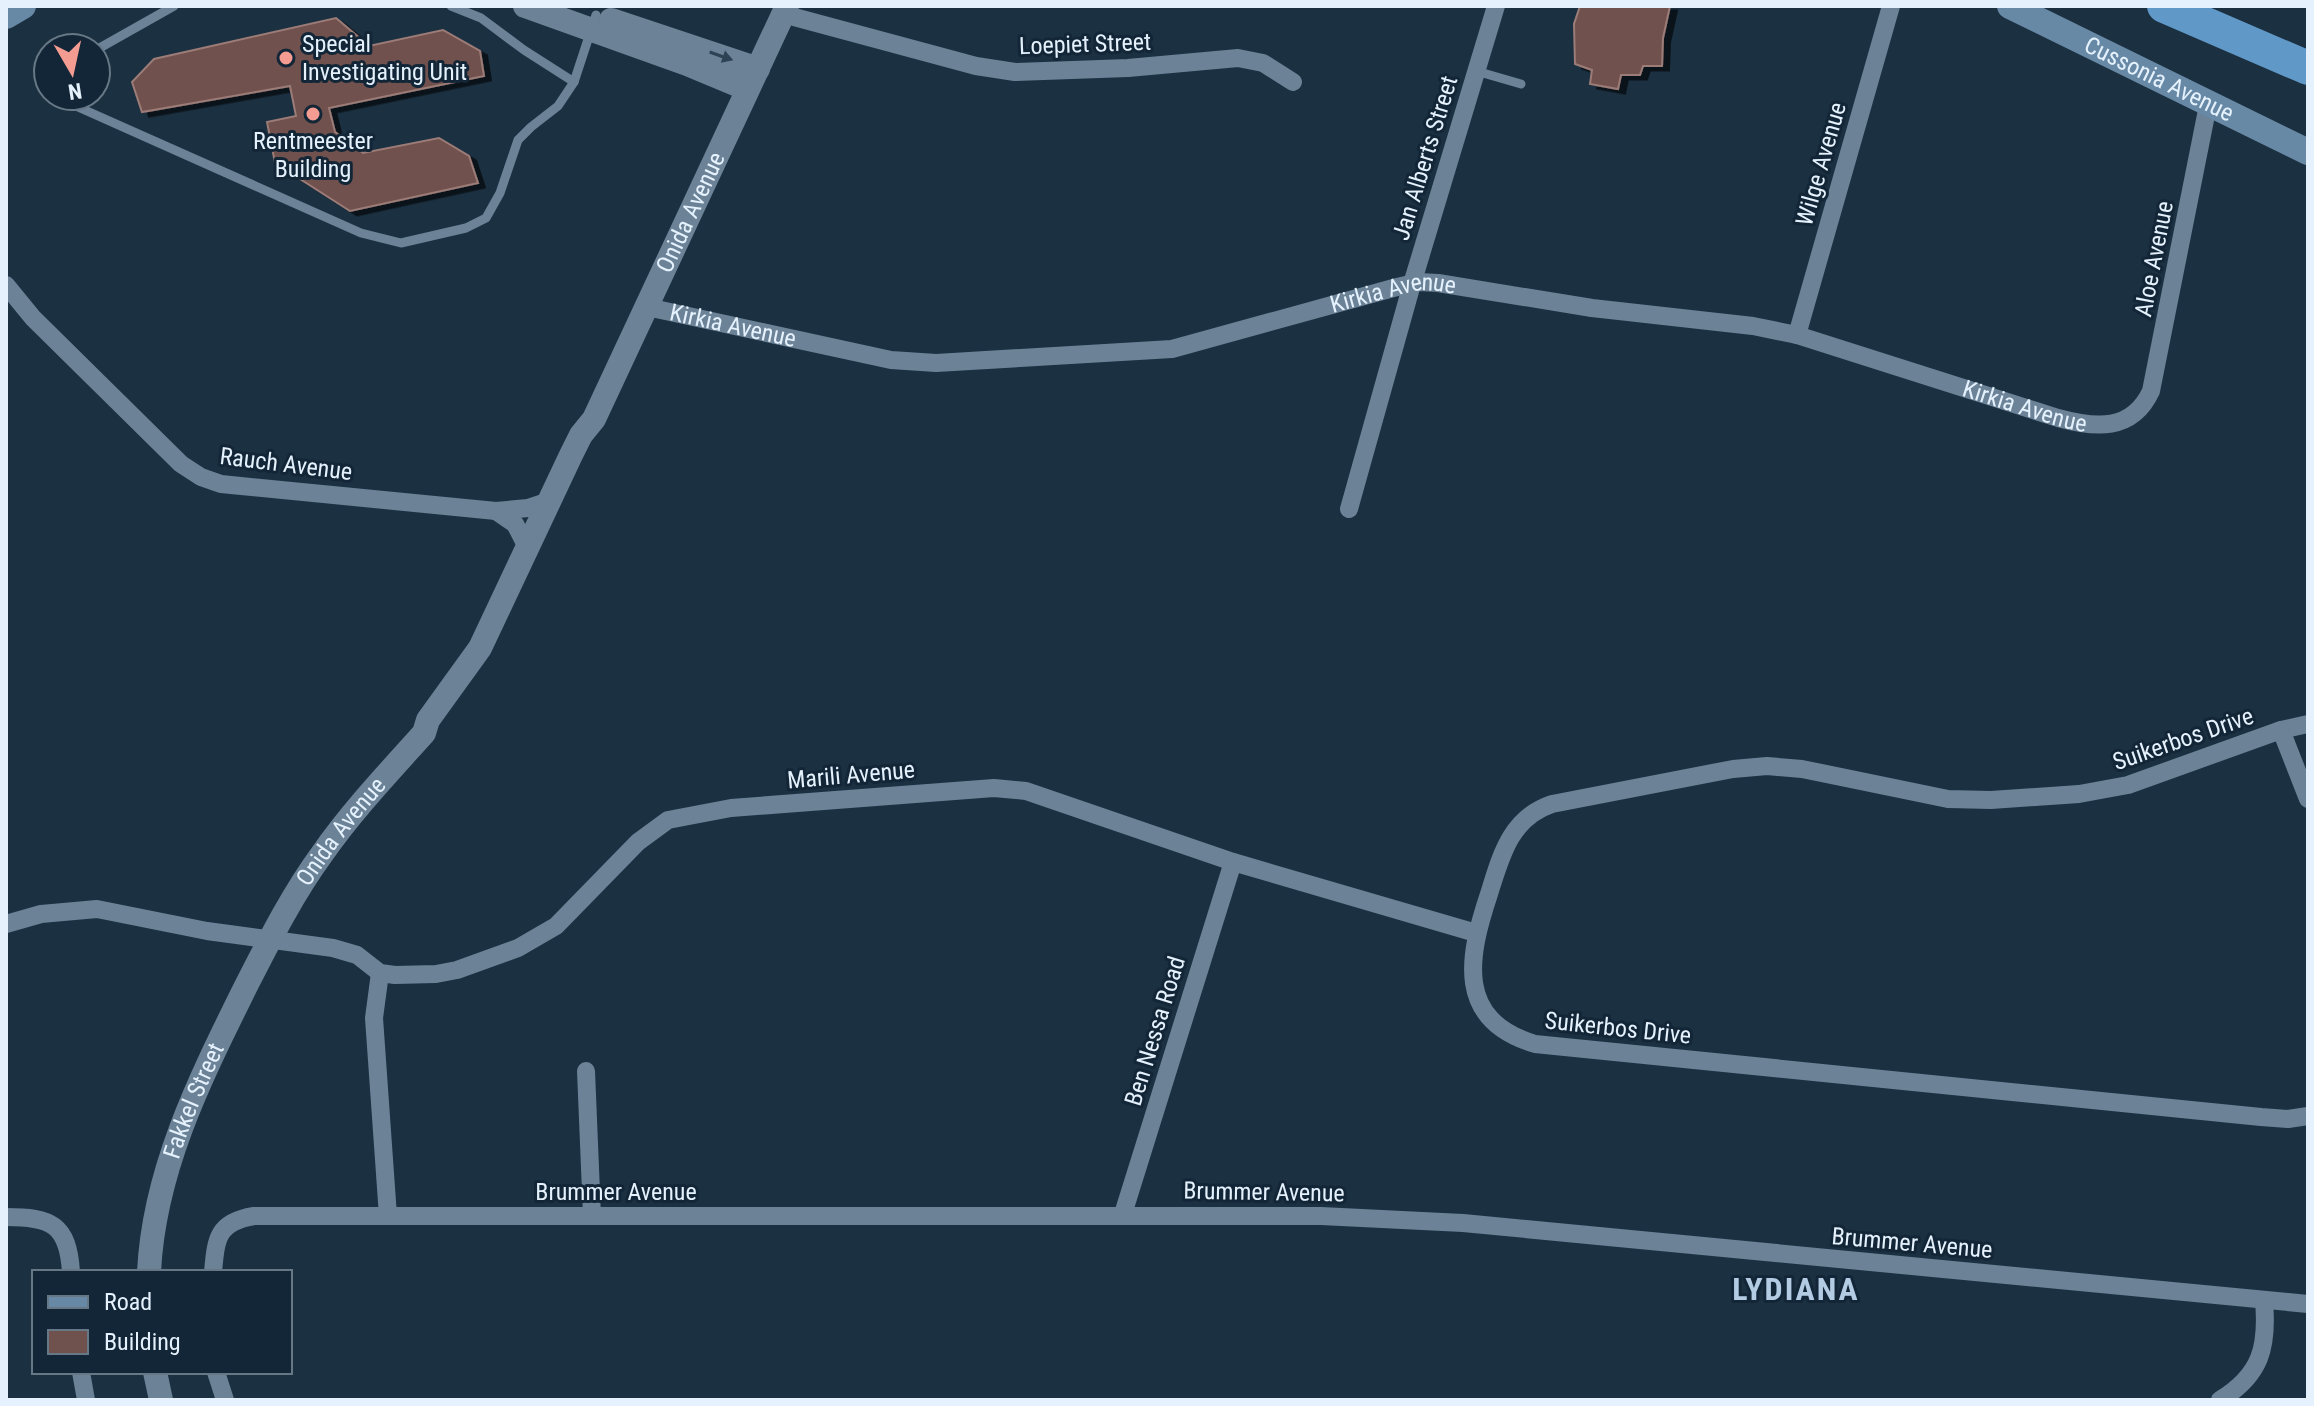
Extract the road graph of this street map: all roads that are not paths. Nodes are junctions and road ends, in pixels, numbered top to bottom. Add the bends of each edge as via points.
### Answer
1 (23, 6) edge
2 (174, 6) edge
3 (451, 6) edge
4 (525, 6) edge
5 (567, 6) edge
6 (1496, 6) edge
7 (1891, 6) edge
8 (2010, 6) edge
9 (2164, 6) edge
10 (2188, 6) edge
11 (785, 10) edge
12 (6, 16) edge
13 (593, 22) junction
14 (112, 41) edge
15 (2308, 68) edge
16 (1476, 71) junction
17 (752, 79) junction
18 (574, 82) junction
19 (1293, 82) dead end
20 (1521, 84) dead end
21 (2208, 105) junction
22 (89, 112) edge
23 (2308, 152) edge
24 (1412, 284) junction
25 (6, 285) edge
26 (647, 307) junction
27 (1797, 335) junction
28 (2133, 415) joint
29 (594, 419) junction
30 (549, 501) junction
31 (1349, 509) dead end
32 (496, 511) junction
33 (528, 549) junction
34 (2308, 724) edge
35 (2281, 730) junction
36 (424, 733) junction
37 (2308, 799) edge
38 (1233, 862) junction
39 (6, 924) edge
40 (1476, 933) junction
41 (270, 938) junction
42 (380, 973) junction
43 (586, 1071) dead end
44 (2308, 1116) edge
45 (1123, 1214) junction
46 (388, 1216) junction
47 (592, 1216) junction
48 (6, 1217) edge
49 (71, 1270) edge
50 (149, 1270) edge
51 (213, 1270) edge
52 (2264, 1301) junction
53 (2308, 1304) edge
54 (81, 1374) edge
55 (155, 1374) edge
56 (217, 1374) edge
57 (86, 1400) edge
58 (161, 1400) edge
59 (225, 1400) edge
60 (2220, 1400) edge

1 - 12 main road
2 - 14 lane
3 - 18 lane via 481,18
4 - 13 street
5 - 13 street
6 - 16 street, Jan Alberts Street
7 - 27 street, Wilge Avenue
8 - 21 main road, Cussonia Avenue
9 - 15 highway
10 - 15 highway
11 - 17 street, Onida Avenue
11 - 19 street, Loepiet Street via 998,70 1046,73 1238,58 1263,63
13 - 17 street
13 - 18 lane
16 - 20 lane
16 - 24 street, Jan Alberts Street
17 - 26 street, Onida Avenue
18 - 22 lane via 553,112 518,140 486,218 401,243 361,233
21 - 23 main road, Cussonia Avenue
21 - 28 street, Aloe Avenue via 2155,380
24 - 26 street, Kirkia Avenue via 1172,349 936,363 891,360
24 - 27 street, Kirkia Avenue via 1438,283
24 - 31 street, Jan Alberts Street
25 - 32 street, Rauch Avenue via 54,339 196,475 221,484
26 - 29 street, Onida Avenue
27 - 28 street, Kirkia Avenue via 2082,424 2107,425
29 - 30 street, Onida Avenue
29 - 36 street, Onida Avenue via 582,464 494,651 449,717
30 - 32 street, Rauch Avenue
30 - 33 street, Onida Avenue
32 - 33 street via 515,524
33 - 36 street, Onida Avenue via 480,648
34 - 35 street, Suikerbos Drive
35 - 37 street, Suikerbos Drive
35 - 40 street, Suikerbos Drive via 2128,785 2079,794 1948,799 1767,766 1552,804 1528,815 1508,839
36 - 41 street, Onida Avenue via 319,857
38 - 40 street, Marili Avenue
38 - 42 street, Marili Avenue via 1017,789 731,808 681,816 652,830 556,926 518,948 446,973
38 - 45 street, Ben Nessa Road
39 - 41 street via 41,914 97,909
40 - 44 street, Suikerbos Drive via 1471,973 1479,1002 1503,1030 1535,1044 2261,1117
41 - 42 street via 349,952
41 - 50 street, Fakkel Street via 198,1081 179,1133 160,1194
42 - 46 street via 374,1018
43 - 47 street
45 - 47 street, Brummer Avenue
45 - 52 street, Brummer Avenue via 1424,1220
46 - 47 street, Brummer Avenue
46 - 51 street, Brummer Avenue via 254,1216 230,1223 217,1243
48 - 49 street via 41,1219 58,1228
52 - 53 street, Brummer Avenue
52 - 60 street via 2265,1337 2255,1368
54 - 57 street
55 - 58 street
56 - 59 street

